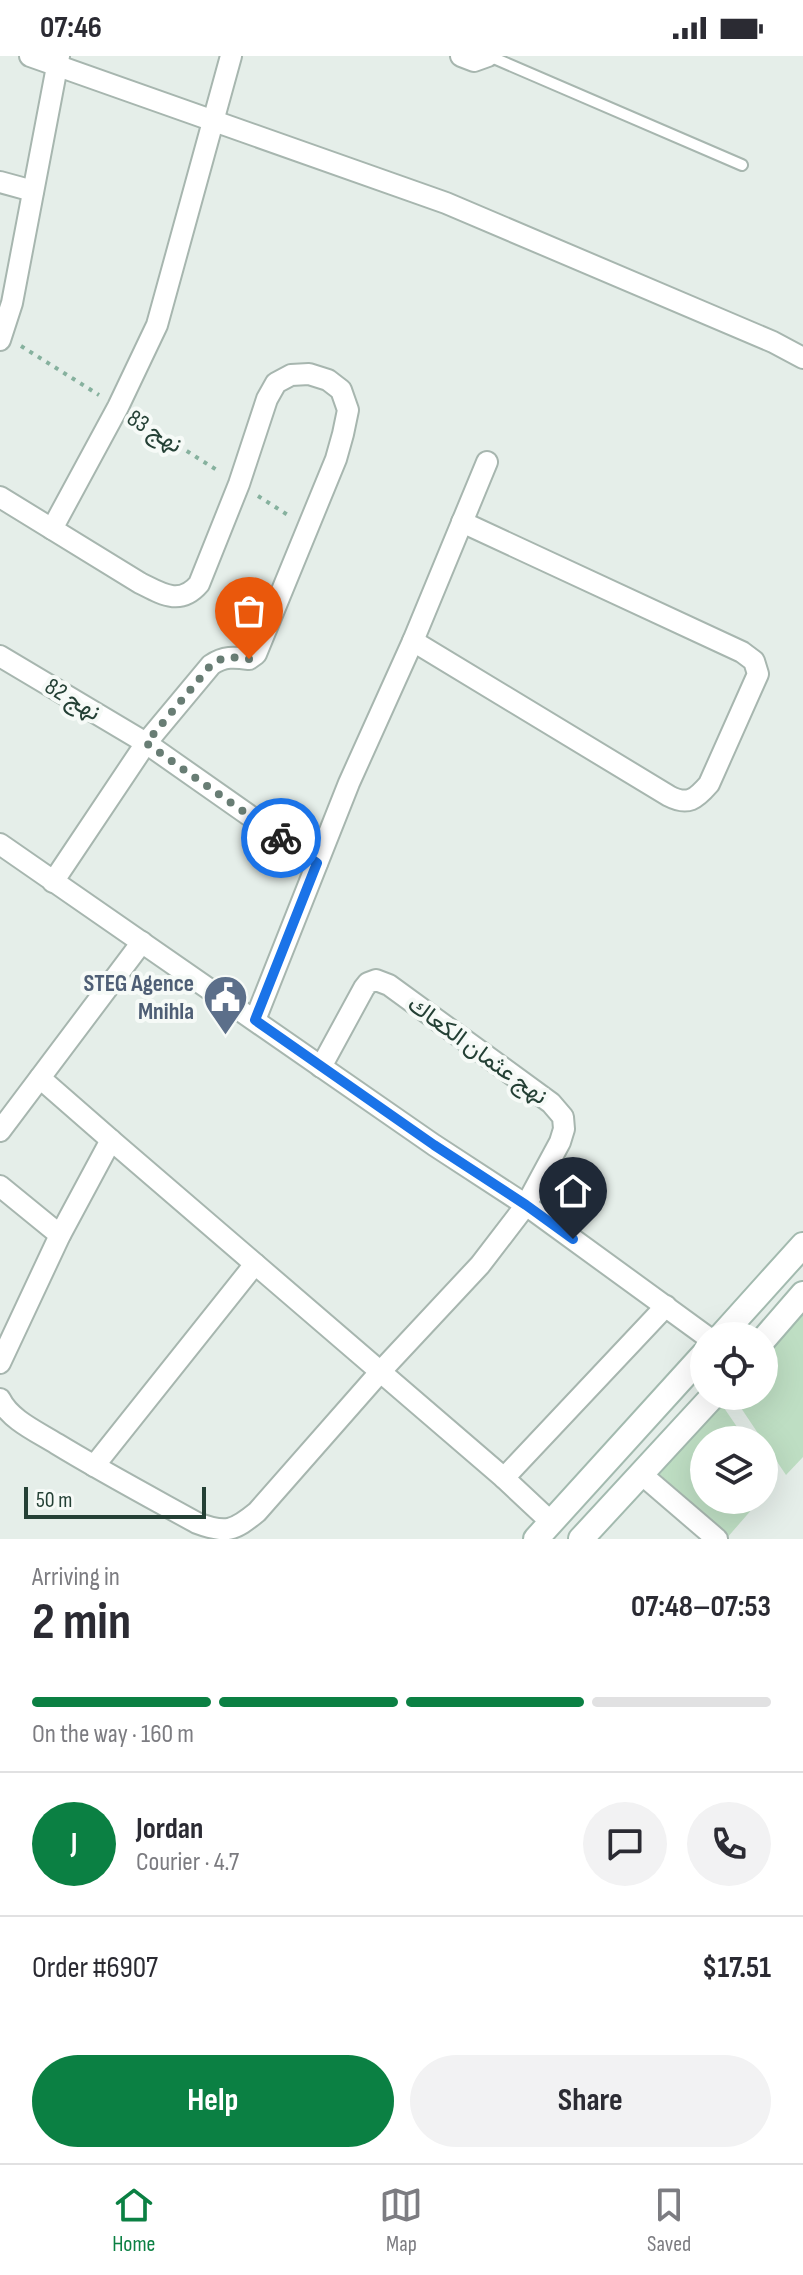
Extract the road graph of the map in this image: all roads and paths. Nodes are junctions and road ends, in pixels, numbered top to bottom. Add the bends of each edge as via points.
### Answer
1 (30, 56) edge
2 (231, 56) edge
3 (461, 56) edge
4 (488, 56) edge
5 (58, 60) edge
6 (214, 121) junction
7 (742, 165) dead end
8 (0, 182) edge
9 (33, 191) junction
10 (1, 336) edge
11 (803, 358) edge
12 (118, 407) junction
13 (487, 462) dead end
14 (239, 484) junction
15 (0, 497) edge
16 (462, 522) junction
17 (308, 527) junction
18 (52, 529) junction
19 (413, 641) junction
20 (0, 656) edge
21 (146, 743) junction
22 (0, 844) edge
23 (317, 863) junction
24 (53, 882) junction
25 (142, 942) junction
26 (255, 1020) junction
27 (321, 1067) junction
28 (40, 1078) junction
29 (0, 1131) edge
30 (111, 1140) junction
31 (0, 1186) edge
32 (526, 1205) junction
33 (60, 1235) junction
34 (803, 1245) edge
35 (255, 1264) junction
36 (803, 1294) edge
37 (666, 1306) junction
38 (734, 1322) edge
39 (778, 1323) edge
40 (690, 1324) edge
41 (0, 1363) edge
42 (690, 1369) edge
43 (381, 1371) junction
44 (0, 1399) edge
45 (700, 1410) edge
46 (94, 1466) junction
47 (640, 1473) junction
48 (504, 1478) junction
49 (544, 1531) edge
50 (581, 1539) edge
51 (717, 1539) edge

1 - 5 street
2 - 6 street
3 - 4 street via 474,61
4 - 7 lane
5 - 6 street
5 - 9 street
6 - 11 street via 446,203
6 - 12 street via 157,325
8 - 9 street
9 - 10 street
10 - 12 path, نهج 83
12 - 14 path, نهج 83
12 - 18 street
13 - 16 street
14 - 17 path, نهج 83
14 - 17 street via 276,383 291,375 328,380 341,390 348,410 336,459
14 - 18 street via 199,584 182,597 140,583
15 - 18 street
16 - 19 street
16 - 19 street via 742,652 754,661 758,674 709,784 688,802 669,796
17 - 21 street via 253,658 230,657 211,665
19 - 23 street
20 - 21 street, نهج 82
21 - 23 street, نهج 82
21 - 24 street
22 - 24 street
23 - 26 street
24 - 25 street
25 - 26 street
25 - 28 street
26 - 27 street
27 - 32 street
27 - 32 street, نهج عثمان الكعاك via 368,983 389,985 563,1117 560,1142
28 - 29 street
28 - 30 street
30 - 33 street
30 - 35 street
31 - 33 street
32 - 37 street
32 - 43 street via 480,1265
33 - 41 street
34 - 38 main road
35 - 43 street
35 - 46 street
36 - 39 main road
37 - 40 street
37 - 48 street
42 - 49 main road
43 - 46 street via 241,1526 228,1530 197,1523
43 - 48 street
44 - 46 street via 22,1422
45 - 47 main road
47 - 50 main road
47 - 51 street
48 - 49 street

